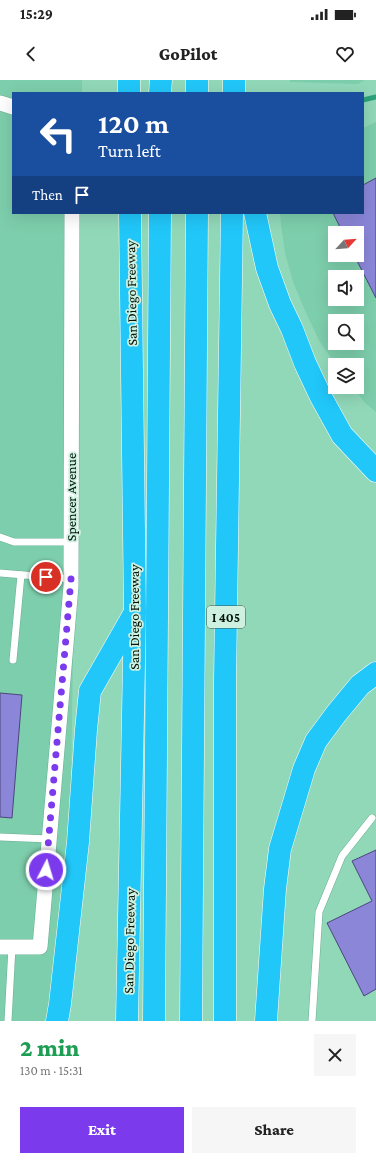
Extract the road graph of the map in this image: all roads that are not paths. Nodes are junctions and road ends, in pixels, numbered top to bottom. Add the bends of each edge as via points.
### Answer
1 (129, 80) edge
2 (161, 80) edge
3 (197, 80) edge
4 (234, 80) edge
5 (129, 92) edge
6 (160, 92) edge
7 (197, 92) edge
8 (234, 92) edge
9 (0, 103) edge
10 (12, 107) edge
11 (72, 214) edge
12 (130, 214) edge
13 (160, 214) edge
14 (197, 214) edge
15 (232, 214) edge
16 (255, 214) edge
17 (376, 471) edge
18 (0, 537) edge
19 (71, 542) junction
20 (0, 573) edge
21 (21, 575) junction
22 (71, 579) junction
23 (135, 612) junction
24 (13, 660) dead end
25 (376, 673) edge
26 (372, 818) dead end
27 (0, 837) edge
28 (49, 839) junction
29 (6, 947) edge
30 (0, 1001) edge
31 (9, 1001) junction
32 (8, 1021) edge
33 (57, 1021) edge
34 (127, 1021) edge
35 (154, 1021) edge
36 (191, 1021) edge
37 (225, 1021) edge
38 (266, 1021) edge
39 (312, 1021) edge

1 - 5 highway
2 - 6 highway
3 - 7 highway
4 - 8 highway
9 - 10 street
11 - 19 street, Spencer Avenue
12 - 23 highway, San Diego Freeway
13 - 35 highway
14 - 36 highway
15 - 37 highway, I 405 via 225,681
16 - 17 highway via 267,268 305,363 342,435
18 - 19 lane via 14,542
19 - 22 street, Spencer Avenue
20 - 21 lane
21 - 22 lane
21 - 24 lane
22 - 28 street, Spencer Avenue
23 - 33 highway via 90,691 78,842
23 - 34 highway, San Diego Freeway
25 - 38 highway via 360,684 336,714 316,741 304,769 280,849
26 - 39 lane via 342,856 319,912
27 - 28 lane
28 - 29 street, Spencer Avenue via 40,947
29 - 31 lane
30 - 31 lane
31 - 32 lane

